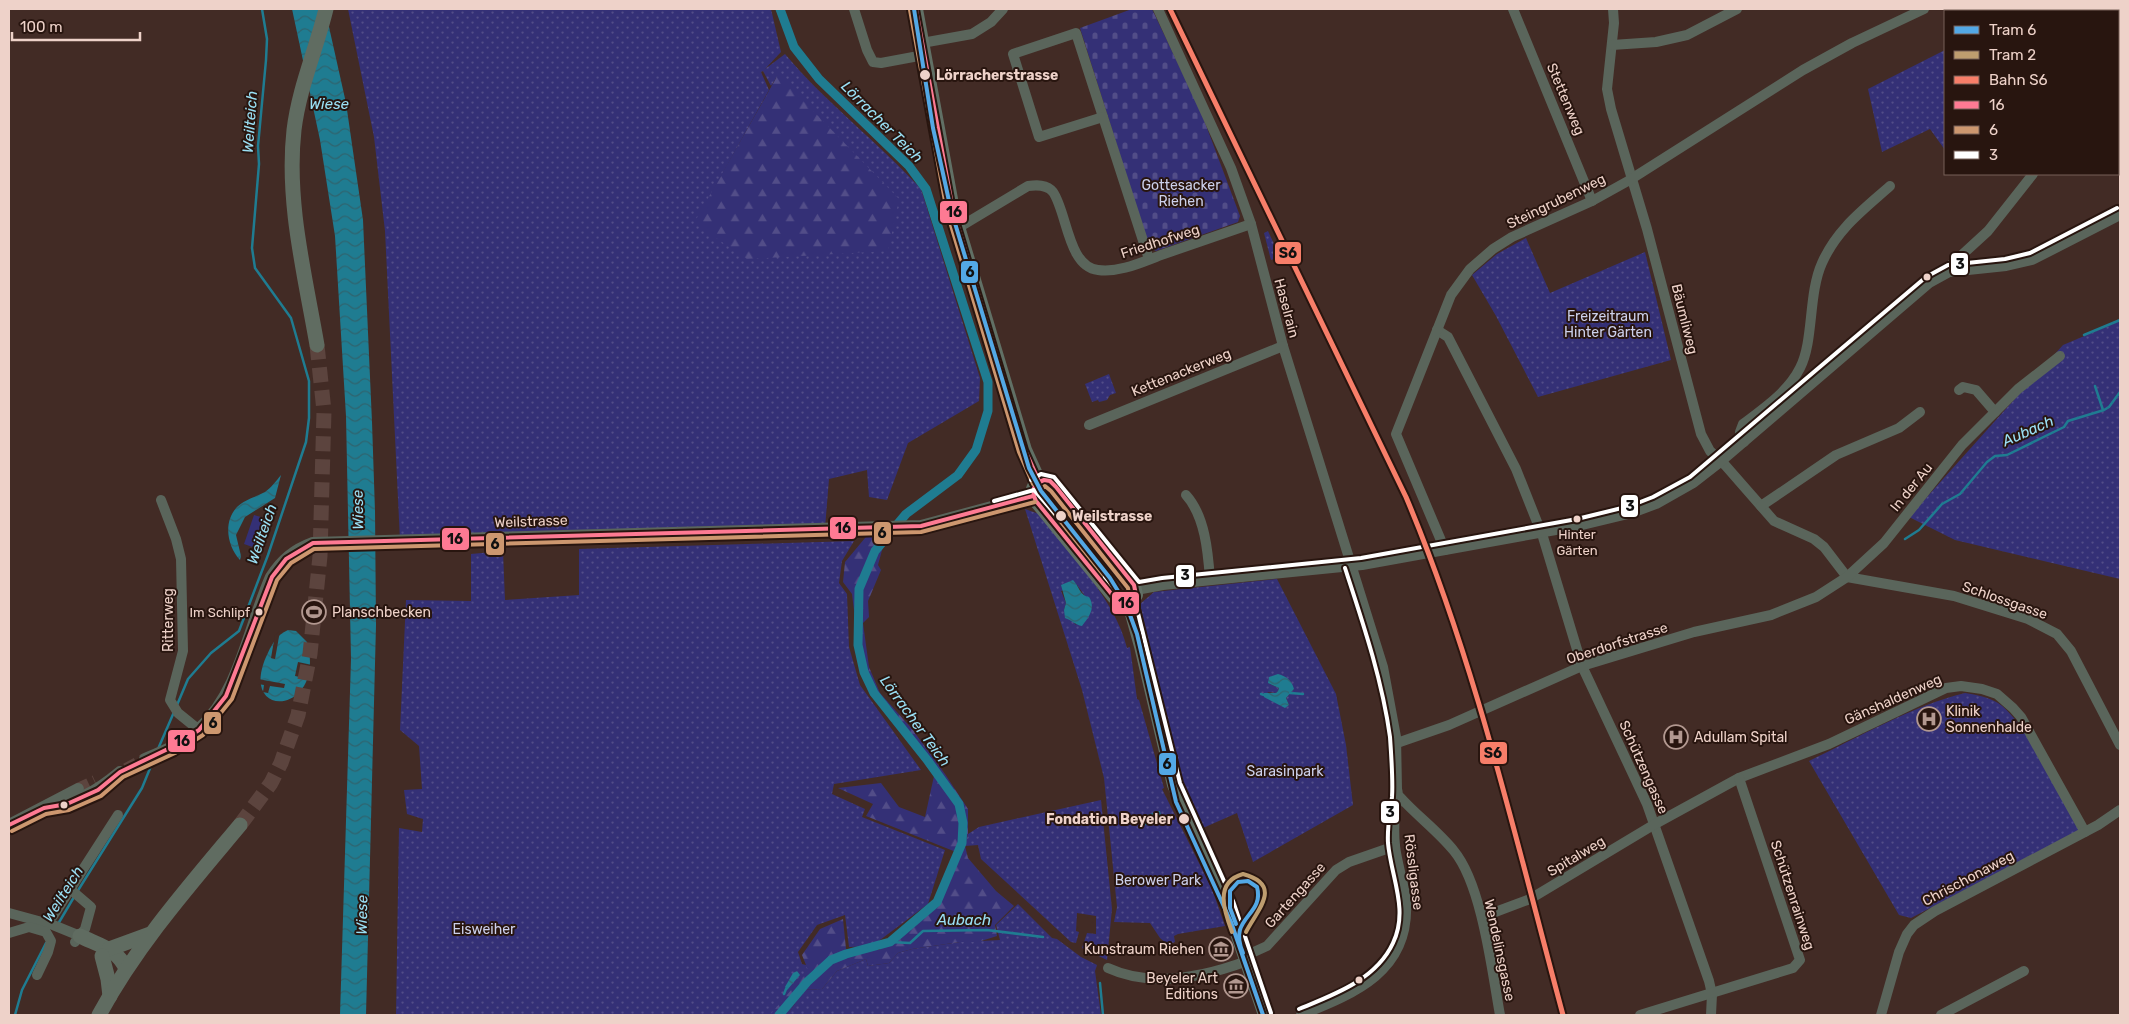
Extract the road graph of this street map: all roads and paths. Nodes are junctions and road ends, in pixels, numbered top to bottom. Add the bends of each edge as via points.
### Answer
1 (326, 9) edge
2 (854, 9) edge
3 (916, 9) edge
4 (1003, 9) edge
5 (1158, 9) edge
6 (1513, 9) edge
7 (1612, 9) edge
8 (1737, 9) edge
9 (1924, 9) edge
10 (1612, 45) junction
11 (923, 49) junction
12 (1103, 117) junction
13 (2032, 175) edge
14 (1632, 179) junction
15 (1890, 186) dead end
16 (1592, 201) junction
17 (2120, 214) edge
18 (1251, 224) junction
19 (958, 228) junction
20 (1149, 259) junction
21 (1949, 271) junction
22 (1437, 330) junction
23 (316, 345) tunnel mouth
24 (1283, 346) junction
25 (2060, 356) dead end
26 (1959, 390) dead end
27 (1920, 412) dead end
28 (1995, 412) junction
29 (1089, 425) dead end
30 (1744, 442) junction
31 (1720, 461) junction
32 (1039, 481) junction
33 (1186, 495) dead end
34 (1033, 496) junction
35 (161, 500) dead end
36 (1761, 506) junction
37 (1541, 532) junction
38 (1445, 550) junction
39 (1351, 566) junction
40 (1846, 577) junction
41 (1210, 579) junction
42 (1136, 589) junction
43 (1129, 603) junction
44 (1582, 666) junction
45 (199, 730) junction
46 (1397, 743) junction
47 (2120, 745) edge
48 (153, 756) tunnel mouth
49 (1739, 778) junction
50 (95, 782) tunnel mouth
51 (78, 789) tunnel mouth
52 (1400, 797) junction
53 (44, 808) junction
54 (2120, 810) edge
55 (118, 815) dead end
56 (1654, 824) junction
57 (9, 825) edge
58 (240, 825) tunnel mouth
59 (2085, 832) junction
60 (1395, 846) junction
61 (70, 889) junction
62 (9, 913) edge
63 (1482, 917) junction
64 (53, 929) junction
65 (9, 933) edge
66 (150, 934) junction
67 (81, 940) junction
68 (105, 952) junction
69 (1246, 958) junction
70 (1108, 968) dead end
71 (126, 969) junction
72 (2024, 971) dead end
73 (37, 975) dead end
74 (1712, 994) junction
75 (110, 996) junction
76 (99, 1015) edge
77 (1265, 1015) edge
78 (1301, 1015) edge
79 (1500, 1015) edge
80 (1640, 1015) edge
81 (1711, 1015) edge
82 (1881, 1015) edge
83 (1941, 1015) edge

1 - 23 main road via 303,84 294,130 292,166 294,205
2 - 11 street via 873,62 881,63
3 - 11 main road
4 - 11 street via 991,22 972,34
5 - 18 street, Haselrain via 1228,160
6 - 16 street, Stettenweg
7 - 10 street, Bäumliweg
8 - 10 street via 1687,35 1656,42
9 - 14 street, Steingrubenweg via 1804,70
10 - 14 street, Bäumliweg via 1607,89
11 - 19 main road
12 - 12 street via 1076,34 1013,54 1039,137
12 - 20 street
13 - 21 street via 1988,231 1952,264
14 - 16 street, Steingrubenweg
14 - 31 street, Bäumliweg via 1648,229 1700,434
15 - 30 street via 1850,220 1830,248 1817,277 1801,367 1787,387 1743,424 1740,432
16 - 22 street, Steingrubenweg via 1512,236 1478,260 1451,295
17 - 21 street via 2032,259
18 - 20 street, Friedhofweg
18 - 24 street, Haselrain
19 - 20 street, Friedhofweg via 1028,186 1041,185 1052,192 1078,257 1085,266 1110,271
19 - 32 main road via 1025,450
21 - 30 street via 1930,282
22 - 37 street via 1448,337 1516,469
22 - 38 street, Steingrubenweg via 1396,434
24 - 29 street, Kettenackerweg
24 - 39 street, Haselrain
25 - 28 street, In der Au
26 - 28 street via 1964,387 1976,390
27 - 36 street via 1899,428 1836,455
28 - 40 street, In der Au via 1962,445 1884,543
30 - 31 street
31 - 36 street, Bäumliweg
31 - 37 street via 1656,504 1612,518
32 - 34 main road via 1032,489
32 - 42 main road via 1050,481
33 - 41 street via 1195,508 1205,538
34 - 43 main road via 1114,597 1119,602
34 - 45 street, Weilstrasse via 932,524 319,542 291,554 279,565 268,584 226,696
35 - 45 street, Ritterweg via 181,559 183,651 170,700 175,709
36 - 40 street, Bäumliweg via 1774,521 1824,547
37 - 38 street
37 - 44 street, Schützengasse
38 - 39 street
39 - 41 street
39 - 46 street, Rössligasse via 1384,667
40 - 44 street, Oberdorfstrasse via 1816,598 1784,611 1694,632
40 - 47 street, Schlossgasse via 1954,596 2028,619 2057,634 2071,651
41 - 42 street
42 - 43 main road via 1134,600
43 - 69 main road via 1174,785 1220,888
44 - 46 street, Oberdorfstrasse via 1449,725
44 - 56 street, Schützengasse via 1630,764
45 - 48 street, Weilstrasse
46 - 52 street, Rössligasse via 1397,789
49 - 56 street, Gänshaldenweg
49 - 59 street, Gänshaldenweg via 1829,744 1946,688 1982,689 1997,694 2021,717
49 - 74 street, Schützenrainweg via 1800,960 1793,968
50 - 53 street via 123,770 98,790 67,804
51 - 53 street
52 - 60 street, Rössligasse via 1395,813
52 - 63 street, Wendelinsgasse via 1456,852
53 - 57 street
54 - 59 street, Chrischonaweg
55 - 61 street
56 - 63 street, Spitalweg via 1530,899
56 - 74 street, Schützengasse
58 - 66 main road
59 - 82 street, Chrischonaweg via 1914,925 1902,944
60 - 69 street, Gartengasse via 1349,862 1336,870 1266,946
60 - 78 street, Rössligasse via 1406,899 1403,940 1391,960 1375,976 1333,1002
61 - 64 street
61 - 67 street via 91,908
62 - 64 street
63 - 79 street, Wendelinsgasse
64 - 65 street via 29,928
64 - 67 street
64 - 73 street via 48,952
66 - 68 main road
66 - 71 main road
67 - 68 main road
68 - 71 main road via 122,960
68 - 75 main road
69 - 70 street, Gartengasse via 1207,974 1180,978 1148,978
69 - 77 main road
71 - 75 main road
72 - 83 street
74 - 80 street
74 - 81 street, Schützengasse
75 - 76 main road

